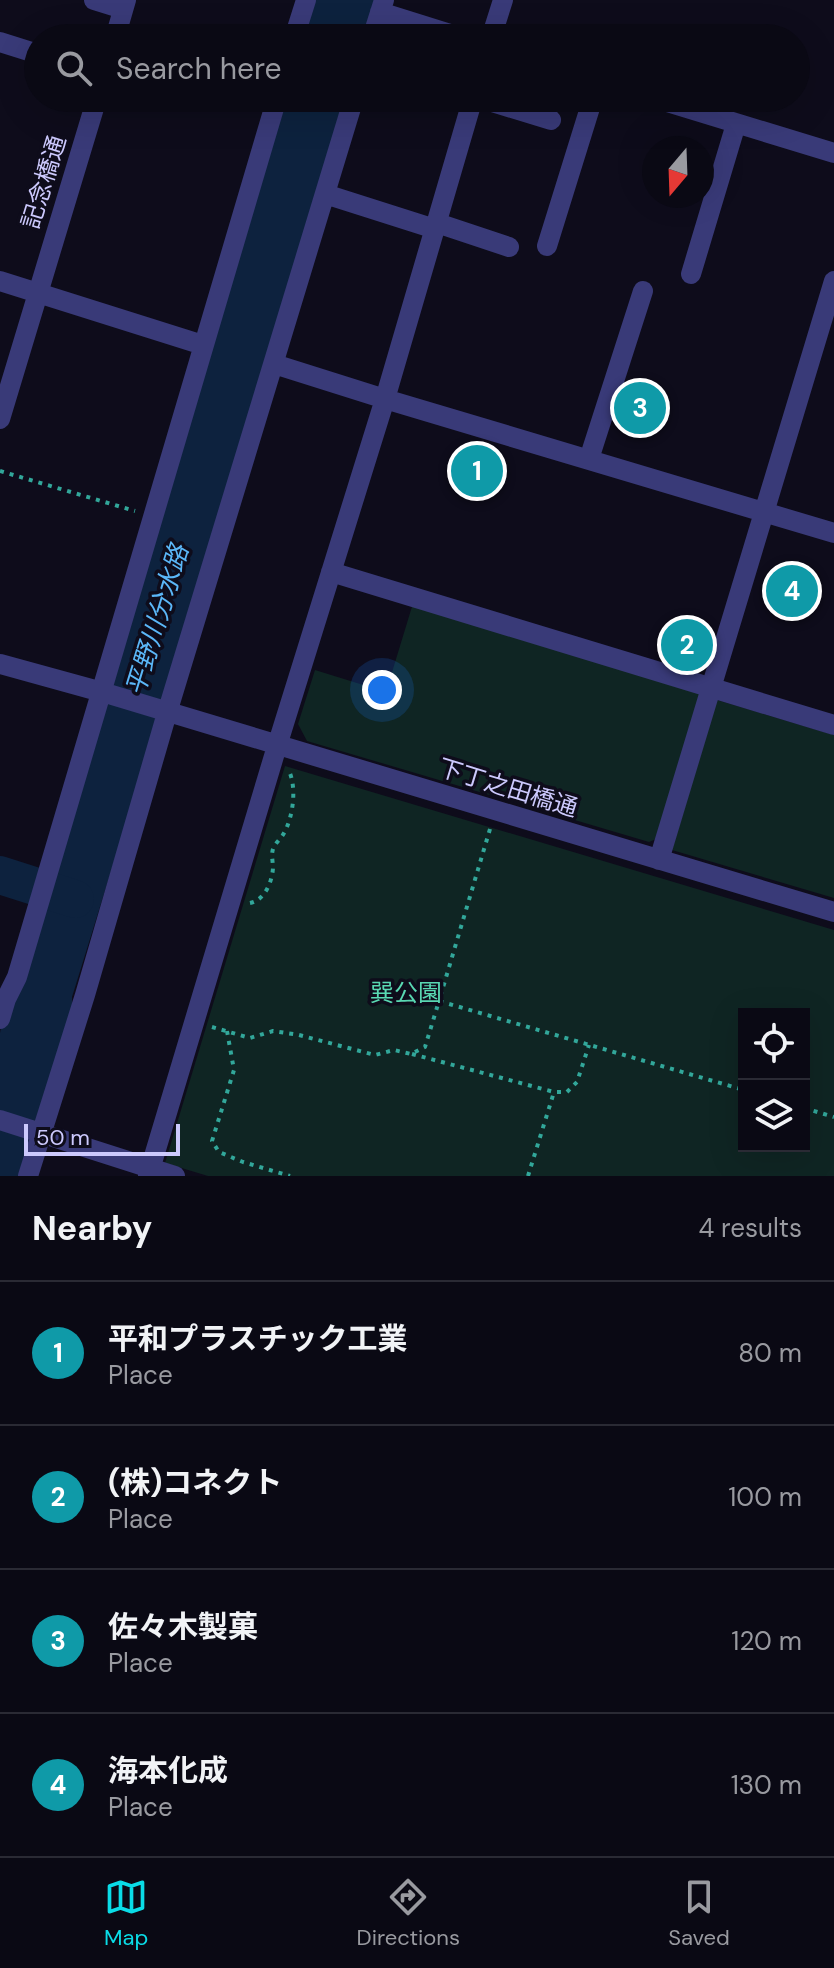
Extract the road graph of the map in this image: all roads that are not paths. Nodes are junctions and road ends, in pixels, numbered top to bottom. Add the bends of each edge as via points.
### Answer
1 (94, 0) edge
2 (306, 0) edge
3 (503, 0) edge
4 (125, 4) edge
5 (382, 6) edge
6 (119, 24) edge
7 (298, 24) edge
8 (428, 24) edge
9 (495, 24) edge
10 (0, 42) edge
11 (24, 50) edge
12 (93, 112) edge
13 (273, 112) edge
14 (350, 112) edge
15 (472, 112) edge
16 (524, 112) edge
17 (589, 112) edge
18 (698, 112) edge
19 (551, 120) dead end
20 (736, 124) junction
21 (834, 153) edge
22 (325, 194) junction
23 (436, 226) junction
24 (547, 246) dead end
25 (509, 247) dead end
26 (691, 274) dead end
27 (0, 281) edge
28 (834, 281) edge
29 (643, 291) dead end
30 (38, 293) junction
31 (825, 343) edge
32 (203, 345) junction
33 (274, 364) junction
34 (385, 399) junction
35 (0, 419) edge
36 (589, 459) junction
37 (765, 512) junction
38 (834, 533) edge
39 (331, 572) junction
40 (0, 664) edge
41 (711, 688) junction
42 (102, 692) junction
43 (167, 713) junction
44 (834, 725) edge
45 (281, 755) junction
46 (659, 860) junction
47 (834, 912) edge
48 (0, 1019) edge
49 (0, 1120) edge
50 (40, 1133) junction
51 (149, 1172) edge
52 (28, 1176) edge
53 (175, 1176) edge

1 - 4 street
2 - 7 street
3 - 9 street
4 - 6 street
5 - 8 street
10 - 11 street
12 - 30 street, 記念橋通
13 - 32 street
14 - 22 street
15 - 23 street
16 - 19 street
17 - 24 street
18 - 20 street
20 - 21 street
20 - 26 street
22 - 23 street
22 - 33 street
23 - 25 street
23 - 34 street
27 - 30 street
28 - 31 street
29 - 36 street
30 - 32 street
30 - 35 street, 記念橋通
31 - 37 street
32 - 42 street
33 - 34 street
33 - 43 street
34 - 36 street
34 - 39 street
36 - 37 street
37 - 38 street
37 - 41 street
39 - 41 street
39 - 45 street
40 - 42 street
41 - 44 street
41 - 46 street
42 - 43 street, 下丁之田橋通
42 - 48 street
43 - 45 street, 下丁之田橋通
43 - 50 street
45 - 46 street, 下丁之田橋通
45 - 51 street
46 - 47 street, 下丁之田橋通
49 - 50 street
50 - 51 street
50 - 52 street
51 - 53 street

